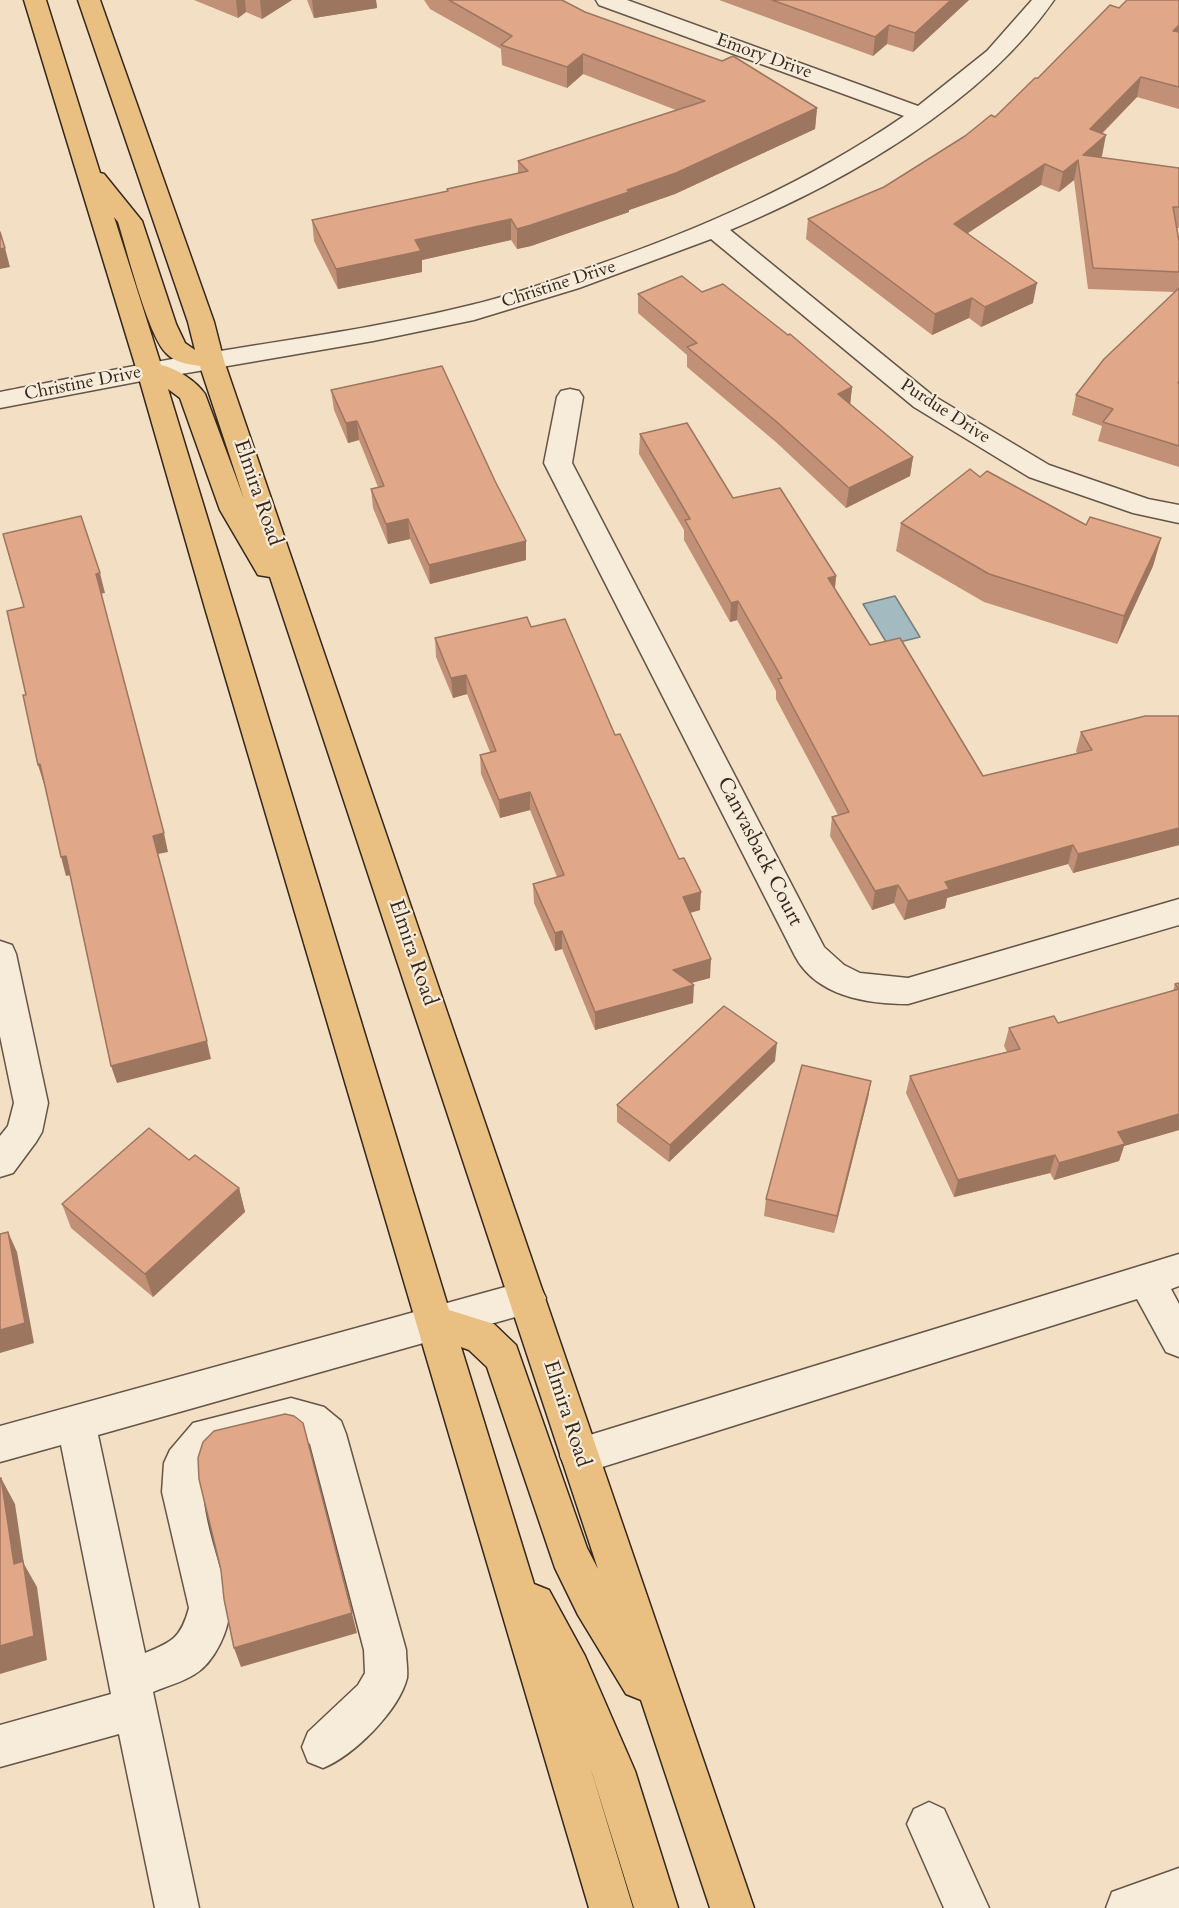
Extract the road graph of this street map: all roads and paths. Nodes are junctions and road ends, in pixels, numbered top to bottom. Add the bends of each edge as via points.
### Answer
1 (35, 0) edge
2 (89, 0) edge
3 (607, 0) edge
4 (1043, 0) edge
5 (921, 115) junction
6 (84, 164) junction
7 (715, 230) junction
8 (211, 361) junction
9 (150, 371) junction
10 (570, 397) dead end
11 (0, 400) edge
12 (1179, 514) edge
13 (297, 609) junction
14 (1179, 912) edge
15 (0, 954) edge
16 (0, 1162) edge
17 (1163, 1275) edge
18 (527, 1298) junction
19 (436, 1323) junction
20 (1179, 1340) edge
21 (76, 1424) junction
22 (0, 1444) edge
23 (580, 1456) junction
24 (499, 1536) junction
25 (131, 1695) junction
26 (0, 1746) edge
27 (323, 1747) dead end
28 (682, 1758) junction
29 (929, 1824) dead end
30 (1179, 1890) edge
31 (177, 1908) edge
32 (611, 1908) edge
33 (656, 1908) edge
34 (732, 1908) edge
35 (967, 1908) edge
36 (1128, 1908) edge

1 - 6 main road
2 - 8 main road, Elmira Road via 201,322
3 - 5 street, Emory Drive
4 - 5 street, Christine Drive via 1024,27 987,64
5 - 7 street, Christine Drive via 837,169
6 - 8 main road via 130,221 174,347 184,355
6 - 9 main road
7 - 8 street, Christine Drive via 553,290 486,309 380,333
7 - 12 street, Purdue Drive via 923,401 1039,471 1143,507
8 - 9 street, Christine Drive
8 - 13 main road, Elmira Road
9 - 11 street, Christine Drive
9 - 13 main road via 163,373 192,394 234,510 269,571
9 - 19 main road
10 - 14 street, Canvasback Court via 558,463 812,956 825,971 861,987 908,991
13 - 18 main road, Elmira Road
15 - 16 street via 31,1104 24,1132
17 - 20 street
17 - 23 street
18 - 19 street
18 - 23 main road, Elmira Road
19 - 21 street
19 - 24 main road
19 - 28 main road via 481,1336 503,1357 569,1554 592,1600 634,1665
21 - 22 street
21 - 25 street
23 - 28 main road, Elmira Road
24 - 32 main road
24 - 33 main road via 570,1671 614,1771
25 - 26 street
25 - 27 street via 182,1659 202,1638 209,1608 182,1492 184,1463 207,1436 291,1416 310,1420 327,1434 385,1650 386,1677 374,1700
25 - 31 street
28 - 34 main road, Elmira Road
29 - 35 street
30 - 36 street

